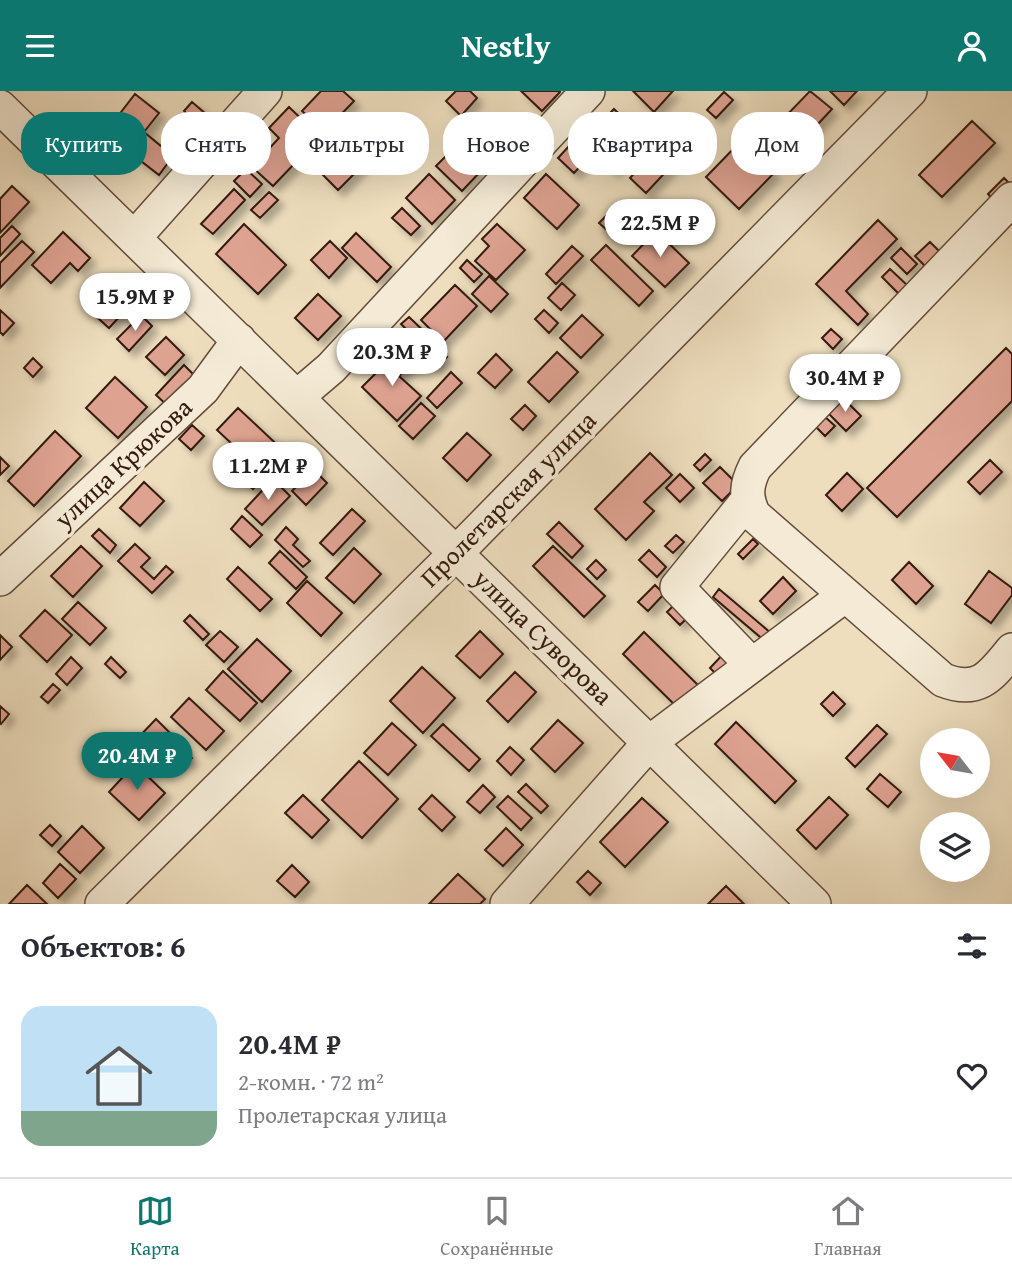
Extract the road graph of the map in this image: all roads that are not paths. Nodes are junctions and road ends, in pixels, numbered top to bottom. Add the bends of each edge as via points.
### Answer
1 (265, 91) edge
2 (588, 91) edge
3 (910, 91) edge
4 (0, 107) edge
5 (1012, 199) edge
6 (134, 238) junction
7 (239, 340) junction
8 (297, 397) junction
9 (747, 501) junction
10 (456, 553) junction
11 (0, 579) edge
12 (844, 596) junction
13 (1012, 649) edge
14 (751, 664) junction
15 (650, 742) junction
16 (103, 904) edge
17 (507, 904) edge
18 (814, 904) edge

1 - 6 street
2 - 8 street via 331,368
3 - 10 street, Пролетарская улица
4 - 6 street, улица Суворова
5 - 9 street via 755,467 747,483
6 - 7 street, улица Суворова
7 - 8 street, улица Суворова
7 - 11 street, улица Крюкова via 203,389
8 - 10 street, улица Суворова
9 - 12 street via 754,515
9 - 14 street via 677,587
10 - 15 street, улица Суворова
10 - 16 street, Пролетарская улица
12 - 13 street via 943,680 960,686 978,684
12 - 14 street
14 - 15 street
15 - 17 street
15 - 18 street, улица Суворова

